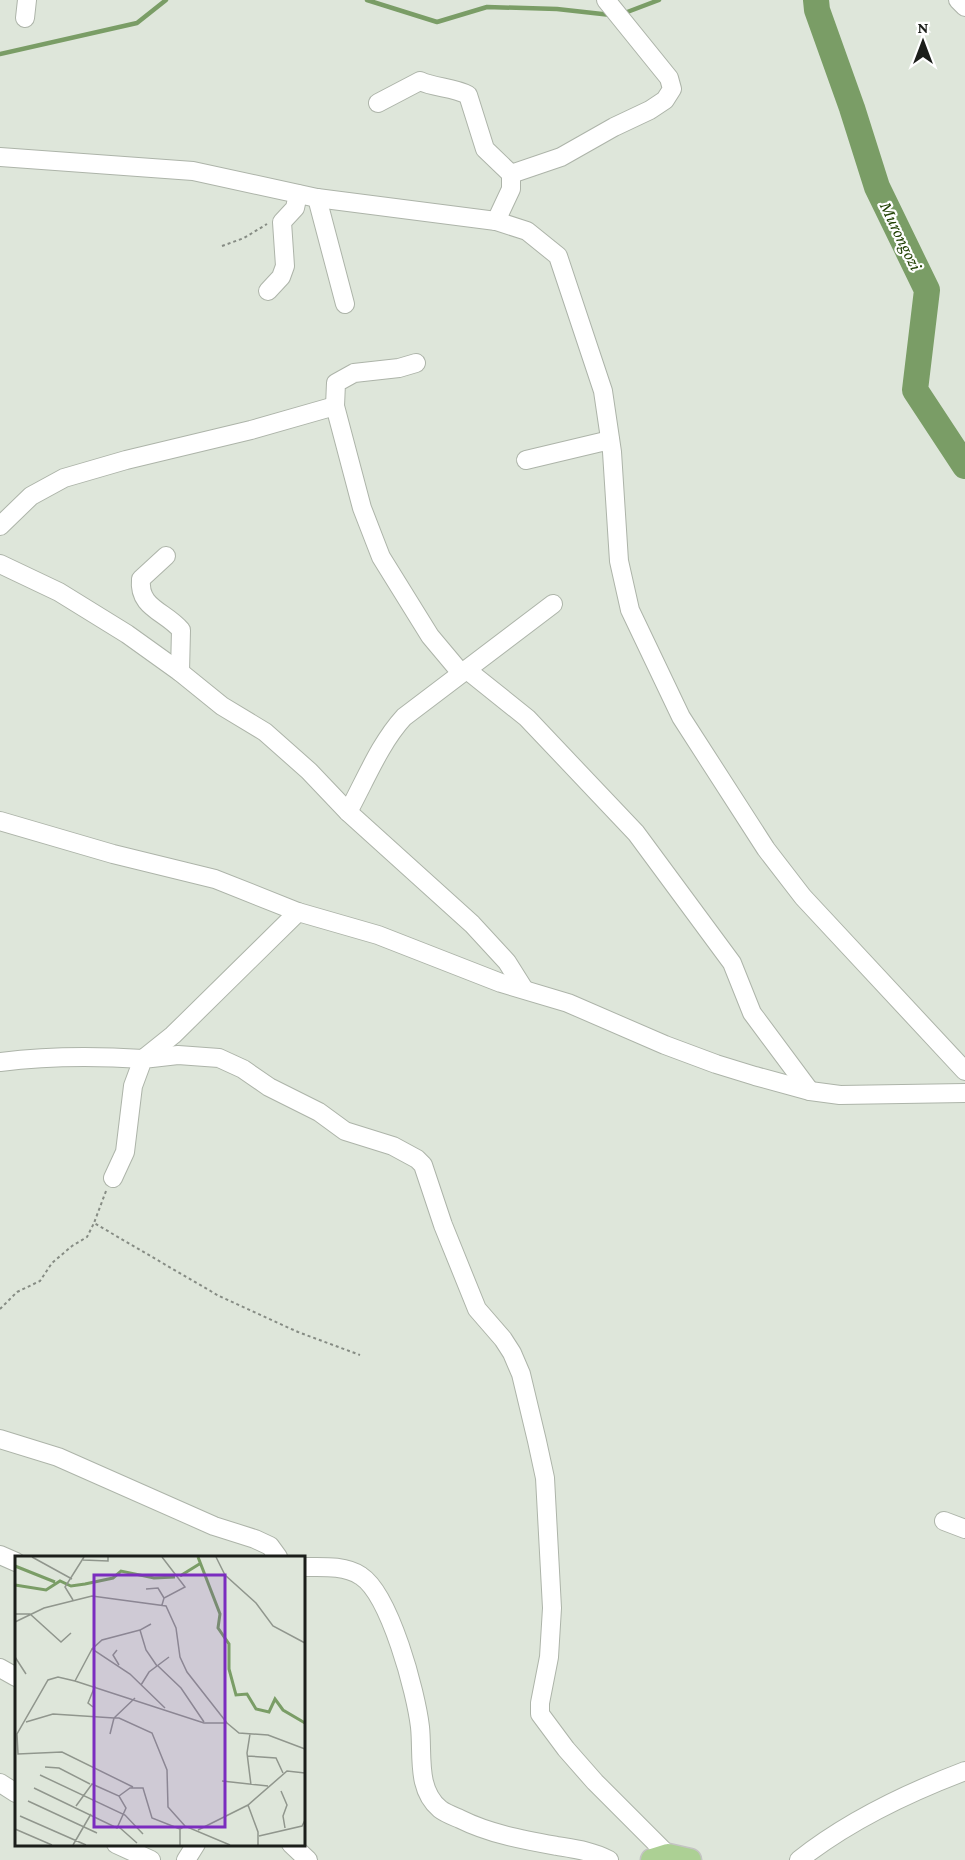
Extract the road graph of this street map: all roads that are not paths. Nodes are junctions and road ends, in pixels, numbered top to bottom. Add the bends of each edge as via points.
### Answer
1 (606, 0) edge
2 (958, 0) edge
3 (965, 7) edge
4 (378, 103) dead end
5 (0, 157) edge
6 (511, 174) junction
7 (298, 194) junction
8 (317, 198) junction
9 (496, 221) junction
10 (268, 291) dead end
11 (345, 304) dead end
12 (416, 363) dead end
13 (334, 406) junction
14 (610, 440) junction
15 (526, 460) dead end
16 (0, 526) edge
17 (166, 556) dead end
18 (0, 564) edge
19 (553, 604) dead end
20 (180, 672) junction
21 (464, 672) junction
22 (348, 812) junction
23 (2, 828) edge
24 (298, 912) junction
25 (524, 989) junction
26 (143, 1059) junction
27 (0, 1062) edge
28 (965, 1071) edge
29 (810, 1091) junction
30 (965, 1093) edge
31 (113, 1178) road end
32 (0, 1439) edge
33 (944, 1521) dead end
34 (965, 1529) edge
35 (0, 1555) edge
36 (277, 1556) edge
37 (15, 1562) edge
38 (304, 1567) edge
39 (0, 1668) edge
40 (15, 1676) edge
41 (965, 1771) edge
42 (0, 1783) edge
43 (15, 1792) edge
44 (118, 1845) edge
45 (195, 1845) edge
46 (292, 1845) edge
47 (660, 1858) edge
48 (151, 1860) edge
49 (186, 1860) edge
50 (308, 1860) edge
51 (609, 1860) edge
52 (690, 1860) edge
53 (800, 1860) edge

1 - 6 street via 669,78 672,89 650,110 561,157
2 - 3 street
4 - 6 street via 420,81 461,91 468,95 485,148
5 - 7 street via 193,171
6 - 9 street via 511,189
7 - 8 street
7 - 10 street via 295,208 282,222 285,266
8 - 9 street
8 - 11 street
9 - 14 street via 528,231 558,256 603,391
12 - 13 street via 354,373 336,383
13 - 16 street via 64,478 32,496
13 - 21 street via 362,508 381,557 430,636
14 - 15 street
14 - 28 street via 619,561 630,610 681,717 766,849 803,897
17 - 20 street via 141,579 140,590 145,601 181,630
18 - 20 street via 59,592
19 - 21 street
20 - 22 street via 222,706 265,732
21 - 22 street via 396,725
21 - 29 street via 528,718 636,833 732,963 752,1013
22 - 25 street via 472,924 507,962
23 - 24 street via 215,879
24 - 25 street via 378,935
24 - 26 street
25 - 29 street via 716,1064
26 - 27 street via 44,1057
26 - 31 street via 133,1086 125,1152
26 - 47 street via 178,1055 219,1058 319,1112 345,1131 393,1146 423,1165 477,1309 503,1339 521,1374 545,1478 552,1608 540,1714
29 - 30 street via 840,1095
32 - 36 street via 58,1457 214,1526 255,1539 270,1546
33 - 34 street
35 - 37 street
38 - 51 street via 346,1570 371,1585 407,1664 416,1699 427,1795 440,1809 508,1836 595,1852
39 - 40 street
41 - 53 street via 897,1800 823,1841
42 - 43 street
44 - 48 street
45 - 49 street
46 - 50 street
47 - 52 main road

